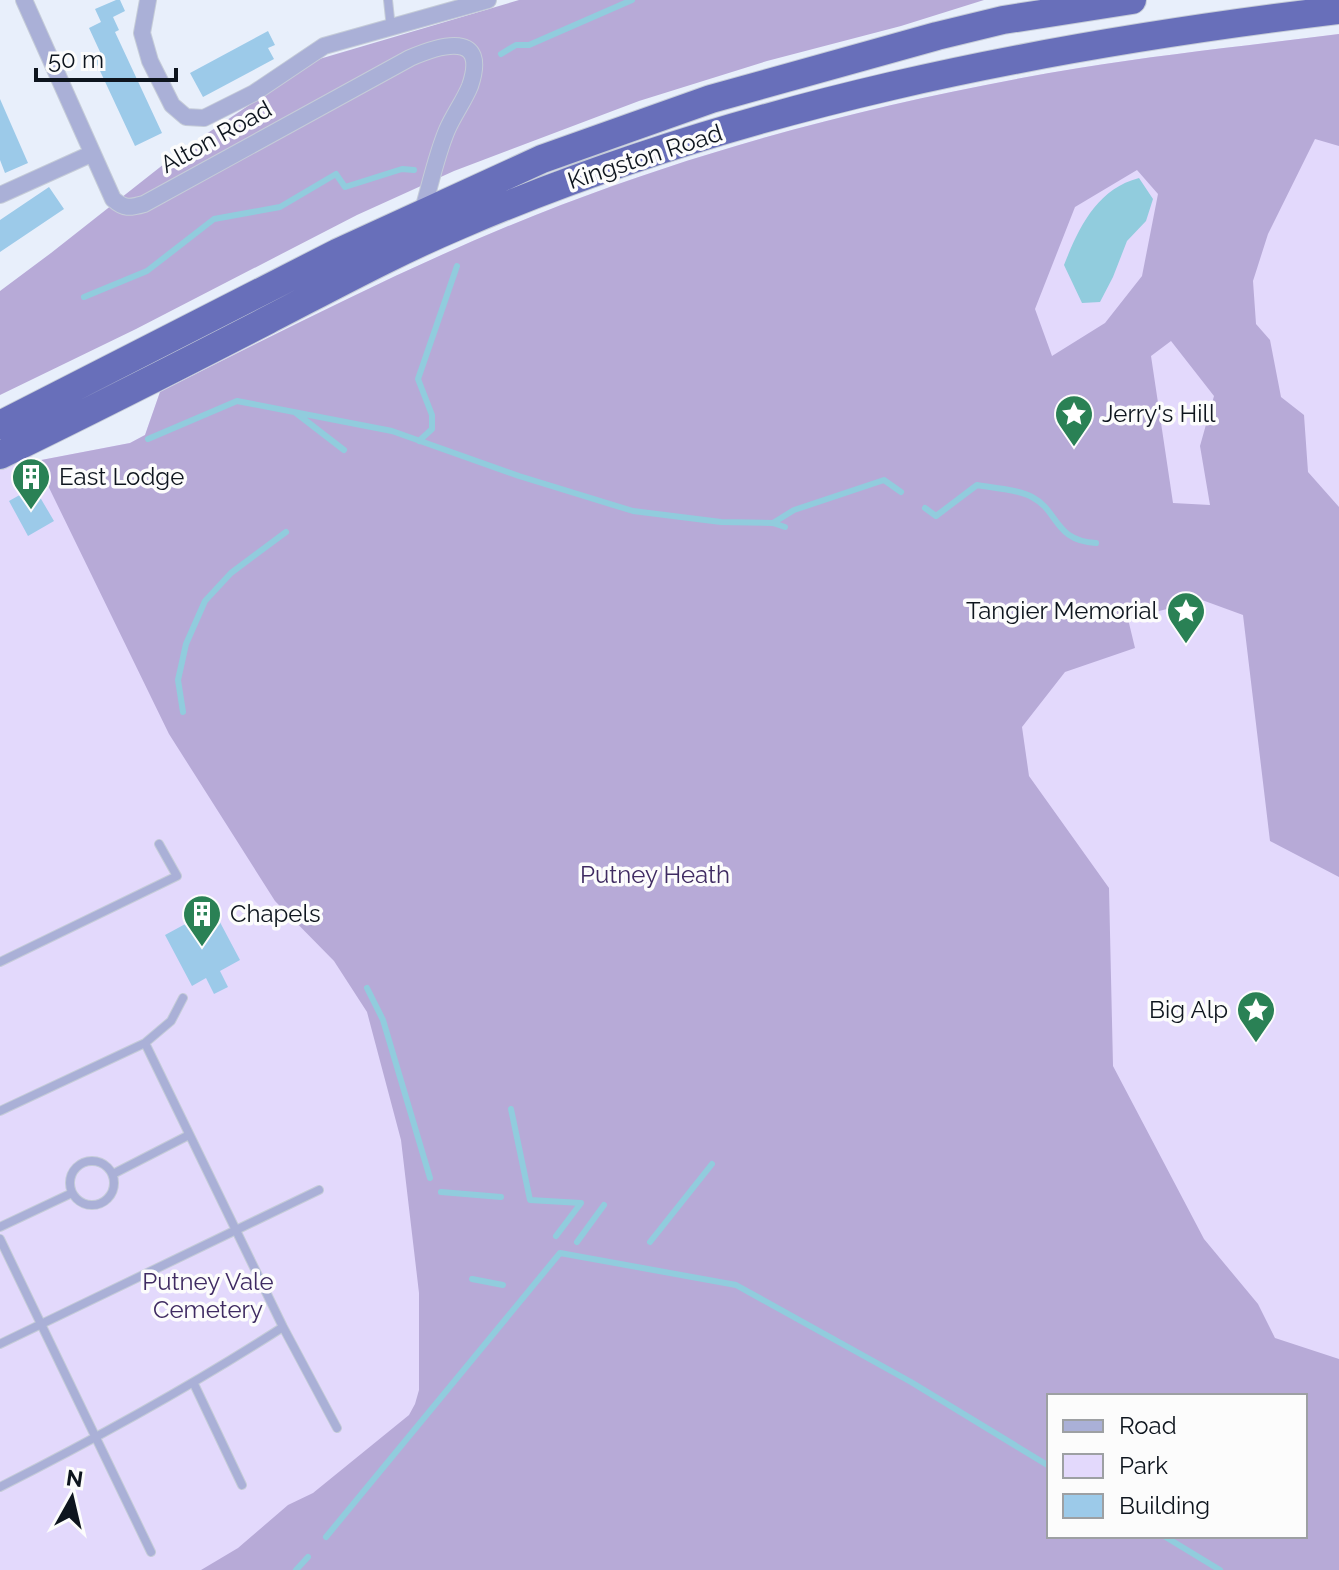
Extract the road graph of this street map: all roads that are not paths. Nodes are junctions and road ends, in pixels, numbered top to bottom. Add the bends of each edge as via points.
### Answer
1 (148, 0) edge
2 (388, 0) edge
3 (488, 0) edge
4 (1132, 0) edge
5 (27, 1) edge
6 (1293, 8) edge
7 (1339, 10) edge
8 (391, 29) junction
9 (91, 154) junction
10 (0, 195) edge
11 (422, 213) junction
12 (0, 425) edge
13 (0, 455) edge
14 (159, 844) dead end
15 (0, 962) edge
16 (183, 998) dead end
17 (145, 1043) junction
18 (0, 1111) edge
19 (189, 1135) junction
20 (113, 1174) junction
21 (319, 1190) dead end
22 (72, 1193) junction
23 (0, 1227) edge
24 (236, 1231) junction
25 (0, 1239) edge
26 (41, 1324) junction
27 (283, 1327) junction
28 (0, 1344) edge
29 (194, 1384) junction
30 (337, 1428) dead end
31 (97, 1438) junction
32 (242, 1485) dead end
33 (0, 1487) edge
34 (151, 1552) dead end

1 - 8 street via 142,33 150,61 172,105 186,117 204,118 254,93 324,46
2 - 8 lane
3 - 8 street
4 - 11 highway, Kingston Road via 1003,20 711,99 542,159
5 - 9 street, Alton Road
6 - 7 highway, Kingston Road
6 - 13 highway, Kingston Road via 935,75 649,153 532,195 392,255
9 - 10 street
9 - 11 street, Alton Road via 113,199 129,208 144,204 410,58 437,46 465,47 473,70 446,133
11 - 12 highway, Kingston Road
14 - 15 lane via 177,876
16 - 17 lane via 171,1021
17 - 18 lane
17 - 19 lane
19 - 20 lane
19 - 24 lane
20 - 22 lane via 111,1196 99,1205 84,1204
20 - 22 lane via 102,1163 81,1164 72,1174
21 - 24 lane
22 - 23 lane
24 - 26 lane
24 - 27 lane
25 - 26 lane
26 - 28 lane
26 - 31 lane
27 - 29 lane
27 - 30 lane
29 - 31 lane
29 - 32 lane
31 - 33 lane
31 - 34 lane

